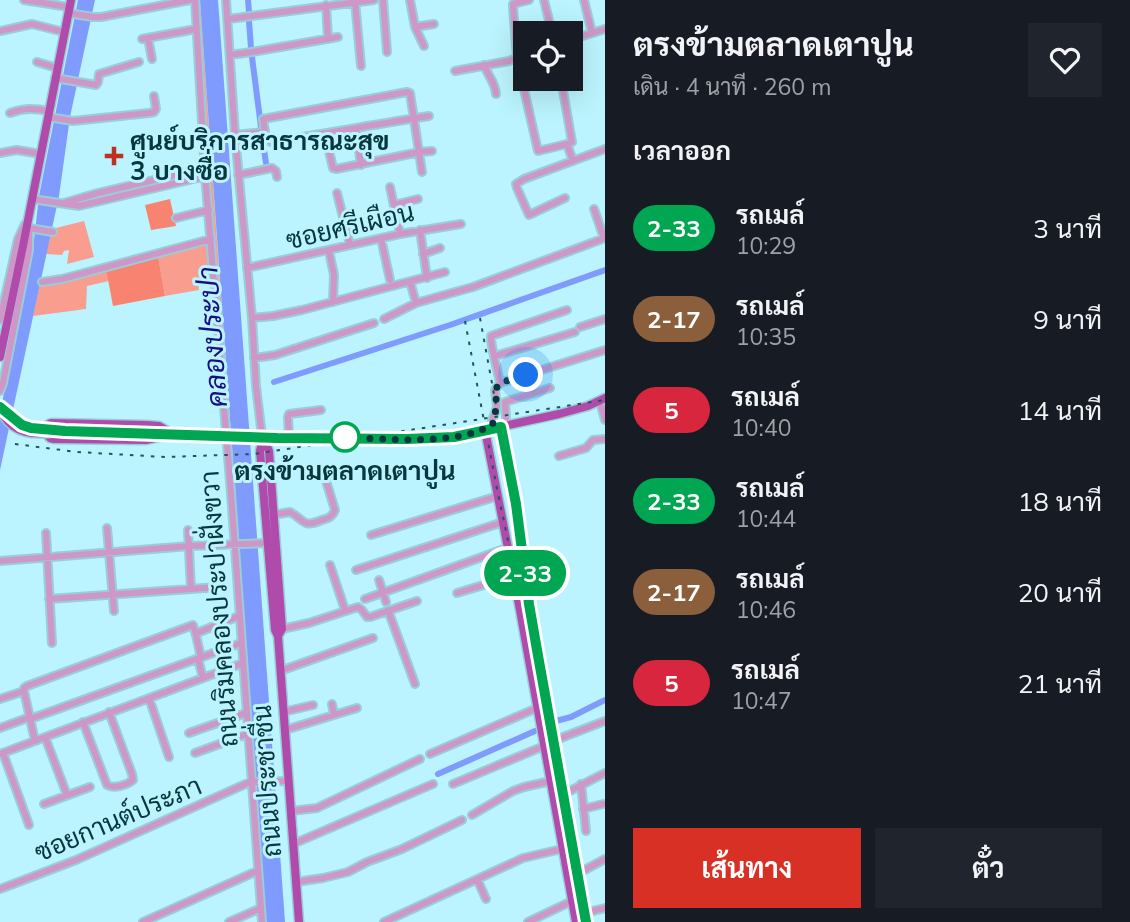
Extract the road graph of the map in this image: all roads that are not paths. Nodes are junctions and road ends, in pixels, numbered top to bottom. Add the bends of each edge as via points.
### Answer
1 (24, 0) edge
2 (192, 0) edge
3 (226, 0) edge
4 (374, 0) edge
5 (383, 0) edge
6 (410, 0) edge
7 (529, 0) edge
8 (544, 0) edge
9 (584, 0) edge
10 (355, 2) junction
11 (326, 5) junction
12 (71, 8) edge
13 (228, 19) junction
14 (514, 21) edge
15 (549, 21) edge
16 (434, 24) dead end
17 (415, 27) junction
18 (196, 29) junction
19 (0, 31) edge
20 (605, 31) edge
21 (64, 32) junction
22 (592, 33) junction
23 (583, 36) edge
24 (338, 37) dead end
25 (328, 39) junction
26 (424, 46) dead end
27 (387, 52) dead end
28 (230, 55) junction
29 (152, 59) dead end
30 (513, 59) edge
31 (37, 62) dead end
32 (139, 62) dead end
33 (484, 65) junction
34 (361, 66) dead end
35 (455, 71) dead end
36 (58, 75) junction
37 (524, 91) edge
38 (563, 91) edge
39 (496, 94) dead end
40 (154, 96) dead end
41 (10, 113) dead end
42 (50, 116) junction
43 (429, 116) dead end
44 (415, 118) junction
45 (356, 129) junction
46 (264, 132) junction
47 (326, 134) junction
48 (235, 135) junction
49 (567, 144) junction
50 (605, 149) edge
51 (432, 151) dead end
52 (420, 152) junction
53 (0, 153) edge
54 (41, 154) junction
55 (573, 161) junction
56 (361, 165) junction
57 (205, 168) junction
58 (422, 172) dead end
59 (238, 175) junction
60 (206, 176) junction
61 (276, 177) dead end
62 (390, 187) dead end
63 (337, 194) dead end
64 (565, 198) dead end
65 (35, 199) junction
66 (418, 199) dead end
67 (60, 204) junction
68 (394, 205) junction
69 (594, 209) dead end
70 (209, 210) junction
71 (30, 213) junction
72 (176, 218) dead end
73 (461, 224) dead end
74 (32, 228) junction
75 (419, 230) junction
76 (53, 232) dead end
77 (400, 234) junction
78 (381, 238) junction
79 (604, 238) edge
80 (212, 239) junction
81 (350, 245) junction
82 (440, 248) dead end
83 (329, 251) junction
84 (423, 254) junction
85 (247, 268) junction
86 (445, 272) dead end
87 (427, 278) junction
88 (390, 280) dead end
89 (42, 282) dead end
90 (411, 285) dead end
91 (333, 302) junction
92 (416, 303) junction
93 (567, 310) dead end
94 (251, 318) junction
95 (384, 319) dead end
96 (605, 319) edge
97 (0, 320) edge
98 (374, 323) dead end
99 (605, 350) edge
100 (495, 356) junction
101 (0, 357) edge
102 (254, 358) junction
103 (500, 383) junction
104 (550, 388) dead end
105 (0, 391) edge
106 (604, 403) edge
107 (0, 408) edge
108 (321, 410) dead end
109 (506, 418) dead end
110 (605, 420) edge
111 (497, 425) junction
112 (485, 430) junction
113 (173, 434) junction
114 (228, 436) junction
115 (263, 437) junction
116 (289, 438) junction
117 (605, 439) edge
118 (559, 456) dead end
119 (323, 471) dead end
120 (498, 496) junction
121 (274, 515) junction
122 (503, 522) junction
123 (107, 528) dead end
124 (188, 530) dead end
125 (46, 533) dead end
126 (371, 535) dead end
127 (263, 543) junction
128 (235, 545) junction
129 (190, 546) junction
130 (508, 548) junction
131 (109, 552) junction
132 (47, 557) junction
133 (0, 561) edge
134 (331, 565) dead end
135 (356, 570) dead end
136 (513, 576) junction
137 (379, 580) dead end
138 (219, 587) dead end
139 (191, 589) junction
140 (383, 593) junction
141 (457, 593) dead end
142 (112, 595) junction
143 (50, 599) junction
144 (365, 599) dead end
145 (417, 601) dead end
146 (386, 602) dead end
147 (345, 610) junction
148 (388, 610) junction
149 (114, 611) dead end
150 (239, 616) junction
151 (280, 633) junction
152 (196, 635) junction
153 (373, 638) dead end
154 (52, 643) dead end
155 (241, 643) junction
156 (199, 658) junction
157 (243, 663) junction
158 (280, 671) junction
159 (204, 678) junction
160 (415, 684) dead end
161 (24, 691) junction
162 (149, 698) junction
163 (0, 699) edge
164 (332, 704) dead end
165 (313, 705) dead end
166 (357, 708) dead end
167 (537, 708) junction
168 (109, 712) junction
169 (283, 712) junction
170 (247, 713) junction
171 (334, 715) junction
172 (30, 718) junction
173 (605, 720) edge
174 (83, 722) junction
175 (0, 728) edge
176 (285, 730) junction
177 (189, 733) dead end
178 (247, 734) junction
179 (45, 737) junction
180 (35, 741) junction
181 (554, 743) junction
182 (544, 746) junction
183 (2, 753) edge
184 (195, 753) dead end
185 (430, 754) dead end
186 (169, 757) dead end
187 (420, 759) dead end
188 (605, 773) edge
189 (288, 781) junction
190 (551, 781) junction
191 (253, 782) junction
192 (433, 784) dead end
193 (453, 784) dead end
194 (581, 784) junction
195 (90, 787) dead end
196 (564, 794) junction
197 (67, 795) junction
198 (44, 804) dead end
199 (603, 804) edge
200 (583, 809) junction
201 (291, 811) junction
202 (472, 815) dead end
203 (462, 820) dead end
204 (29, 825) dead end
205 (586, 831) dead end
206 (293, 844) junction
207 (562, 849) junction
208 (605, 859) edge
209 (257, 871) junction
210 (577, 874) junction
211 (477, 879) junction
212 (296, 882) junction
213 (0, 889) edge
214 (486, 899) dead end
215 (572, 901) junction
216 (261, 908) junction
217 (605, 908) edge
218 (585, 918) edge
219 (143, 922) edge
220 (229, 922) edge
221 (261, 922) edge
222 (299, 922) edge
223 (384, 922) edge
224 (528, 922) edge
225 (576, 922) edge

1 - 12 street
2 - 12 street via 92,17
2 - 18 street, ถนนริมคลองประปาฝั่งขวา
3 - 13 street
4 - 10 street
5 - 27 street
6 - 17 street
7 - 14 street via 513,4
8 - 15 street
9 - 22 street
10 - 11 street
10 - 34 street
11 - 13 street
11 - 25 street
12 - 21 main road
13 - 28 street
16 - 17 street
17 - 26 street
18 - 29 street via 145,38
18 - 57 street, ถนนริมคลองประปาฝั่งขวา
19 - 21 street via 32,24
20 - 22 street
21 - 36 main road
22 - 23 street
24 - 25 street
25 - 28 street
28 - 48 street
30 - 33 street
31 - 36 street
32 - 36 street via 99,74 96,85
33 - 35 street
33 - 39 street
36 - 42 main road
37 - 49 street via 538,151
38 - 49 street via 572,142
40 - 42 street via 156,109 149,113 70,121
41 - 42 street via 33,108
42 - 54 main road
43 - 44 street
44 - 45 street
44 - 46 street via 407,92 262,119
44 - 52 street
45 - 47 street
45 - 56 street
46 - 47 street via 271,142
46 - 48 street
47 - 56 street via 333,168
48 - 59 street
49 - 55 street
50 - 55 street
51 - 52 street
52 - 56 street
52 - 58 street
53 - 54 street
54 - 65 main road
55 - 64 street via 516,184 531,215
57 - 60 street, ถนนริมคลองประปาฝั่งขวา
57 - 67 street
59 - 61 street via 270,168
59 - 85 street
60 - 67 street via 79,206
60 - 70 street, ถนนริมคลองประปาฝั่งขวา
62 - 68 street
63 - 81 street
65 - 67 street
65 - 71 main road
66 - 68 street
68 - 77 street
69 - 79 street
70 - 72 street
70 - 80 street, ถนนริมคลองประปาฝั่งขวา
71 - 74 street
71 - 97 street via 18,239
71 - 101 main road
73 - 75 street, ซอยศรีเผือน
74 - 76 street
74 - 105 street
75 - 77 street, ซอยศรีเผือน
75 - 84 street
77 - 78 street, ซอยศรีเผือน
78 - 81 street, ซอยศรีเผือน
78 - 88 street
79 - 92 street via 482,284
80 - 89 street
80 - 114 street, ถนนริมคลองประปาฝั่งขวา
81 - 83 street, ซอยศรีเผือน
82 - 84 street
83 - 85 street, ซอยศรีเผือน
83 - 91 street
84 - 87 street
85 - 94 street
86 - 87 street
87 - 91 street
90 - 92 street
91 - 94 street
92 - 95 street
93 - 100 street via 492,335
94 - 102 street
96 - 100 street
98 - 102 street
99 - 103 street
100 - 103 street
102 - 115 street
103 - 111 street via 492,421
104 - 109 street via 505,402
106 - 110 street
106 - 111 main road
107 - 113 main road, bridge via 31,428
108 - 116 street via 289,414
111 - 112 main road
111 - 181 main road via 516,504
112 - 116 main road via 433,438
112 - 120 main road
113 - 113 main road via 146,440 54,439 47,435 46,426 134,424 159,426
113 - 114 main road
114 - 115 main road
114 - 128 street, ถนนริมคลองประปาฝั่งขวา
115 - 116 main road
115 - 121 main road, ถนนประชาชื่น via 269,452
115 - 127 main road, ถนนประชาชื่น
117 - 118 street
119 - 121 street via 335,510 331,517 307,525 290,512
120 - 122 main road
120 - 126 street
121 - 151 main road, ถนนประชาชื่น
122 - 130 main road
122 - 135 street
123 - 131 street
124 - 129 street
125 - 132 street
127 - 128 street
127 - 151 main road, ถนนประชาชื่น via 275,629
128 - 129 street
128 - 150 street, ถนนริมคลองประปาฝั่งขวา
129 - 131 street
129 - 139 street
130 - 136 main road
130 - 140 street
131 - 132 street
131 - 142 street
132 - 133 street
132 - 143 street
134 - 147 street
136 - 141 street
136 - 167 main road
137 - 140 street
138 - 139 street
139 - 142 street
140 - 144 street
140 - 146 street
142 - 143 street
142 - 149 street
143 - 154 street
145 - 148 street
147 - 148 street via 358,607 367,617
147 - 151 street
148 - 160 street
150 - 152 street
150 - 155 street, ถนนริมคลองประปาฝั่งขวา
151 - 158 main road, ถนนประชาชื่น
152 - 156 street
152 - 161 street via 192,625 27,685
153 - 158 street
155 - 156 street
155 - 157 street, ถนนริมคลองประปาฝั่งขวา
156 - 159 street
156 - 172 street
157 - 159 street
157 - 170 street, ถนนริมคลองประปาฝั่งขวา
158 - 169 main road, ถนนประชาชื่น
159 - 162 street
161 - 163 street
161 - 172 street
162 - 168 street
162 - 186 street
164 - 171 street
165 - 169 street
166 - 171 street
167 - 182 main road
167 - 185 street
168 - 174 street
168 - 174 street via 133,777 130,783 107,785
169 - 176 main road, ถนนประชาชื่น
170 - 177 street
170 - 178 street, ถนนริมคลองประปาฝั่งขวา
171 - 176 street
172 - 175 street
172 - 180 street
173 - 181 street
174 - 179 street
176 - 189 main road, ถนนประชาชื่น
178 - 184 street
178 - 191 street, ถนนริมคลองประปาฝั่งขวา
179 - 180 street
179 - 197 street
180 - 183 street
181 - 182 main road
181 - 196 main road
182 - 190 main road
182 - 193 street
183 - 204 street
187 - 201 street via 317,808
188 - 194 street
189 - 191 street, ซอยกานต์ประภา
189 - 201 main road, ถนนประชาชื่น
190 - 202 street via 513,791
190 - 207 main road
191 - 209 street, ถนนริมคลองประปาฝั่งขวา
191 - 213 street, ซอยกานต์ประภา
192 - 206 street
194 - 196 street
194 - 200 street
195 - 197 street
196 - 210 main road
197 - 198 street
199 - 200 street
200 - 205 street
201 - 206 main road, ถนนประชาชื่น
203 - 212 street via 348,872
206 - 212 main road, ถนนประชาชื่น
207 - 211 street via 523,858
207 - 215 main road
208 - 210 street
209 - 216 street, ถนนริมคลองประปาฝั่งขวา
209 - 219 street
210 - 218 main road
211 - 214 street
211 - 223 street
212 - 222 main road, ถนนประชาชื่น
215 - 224 street
215 - 225 main road
216 - 220 street
216 - 221 street, ถนนริมคลองประปาฝั่งขวา
217 - 218 street

